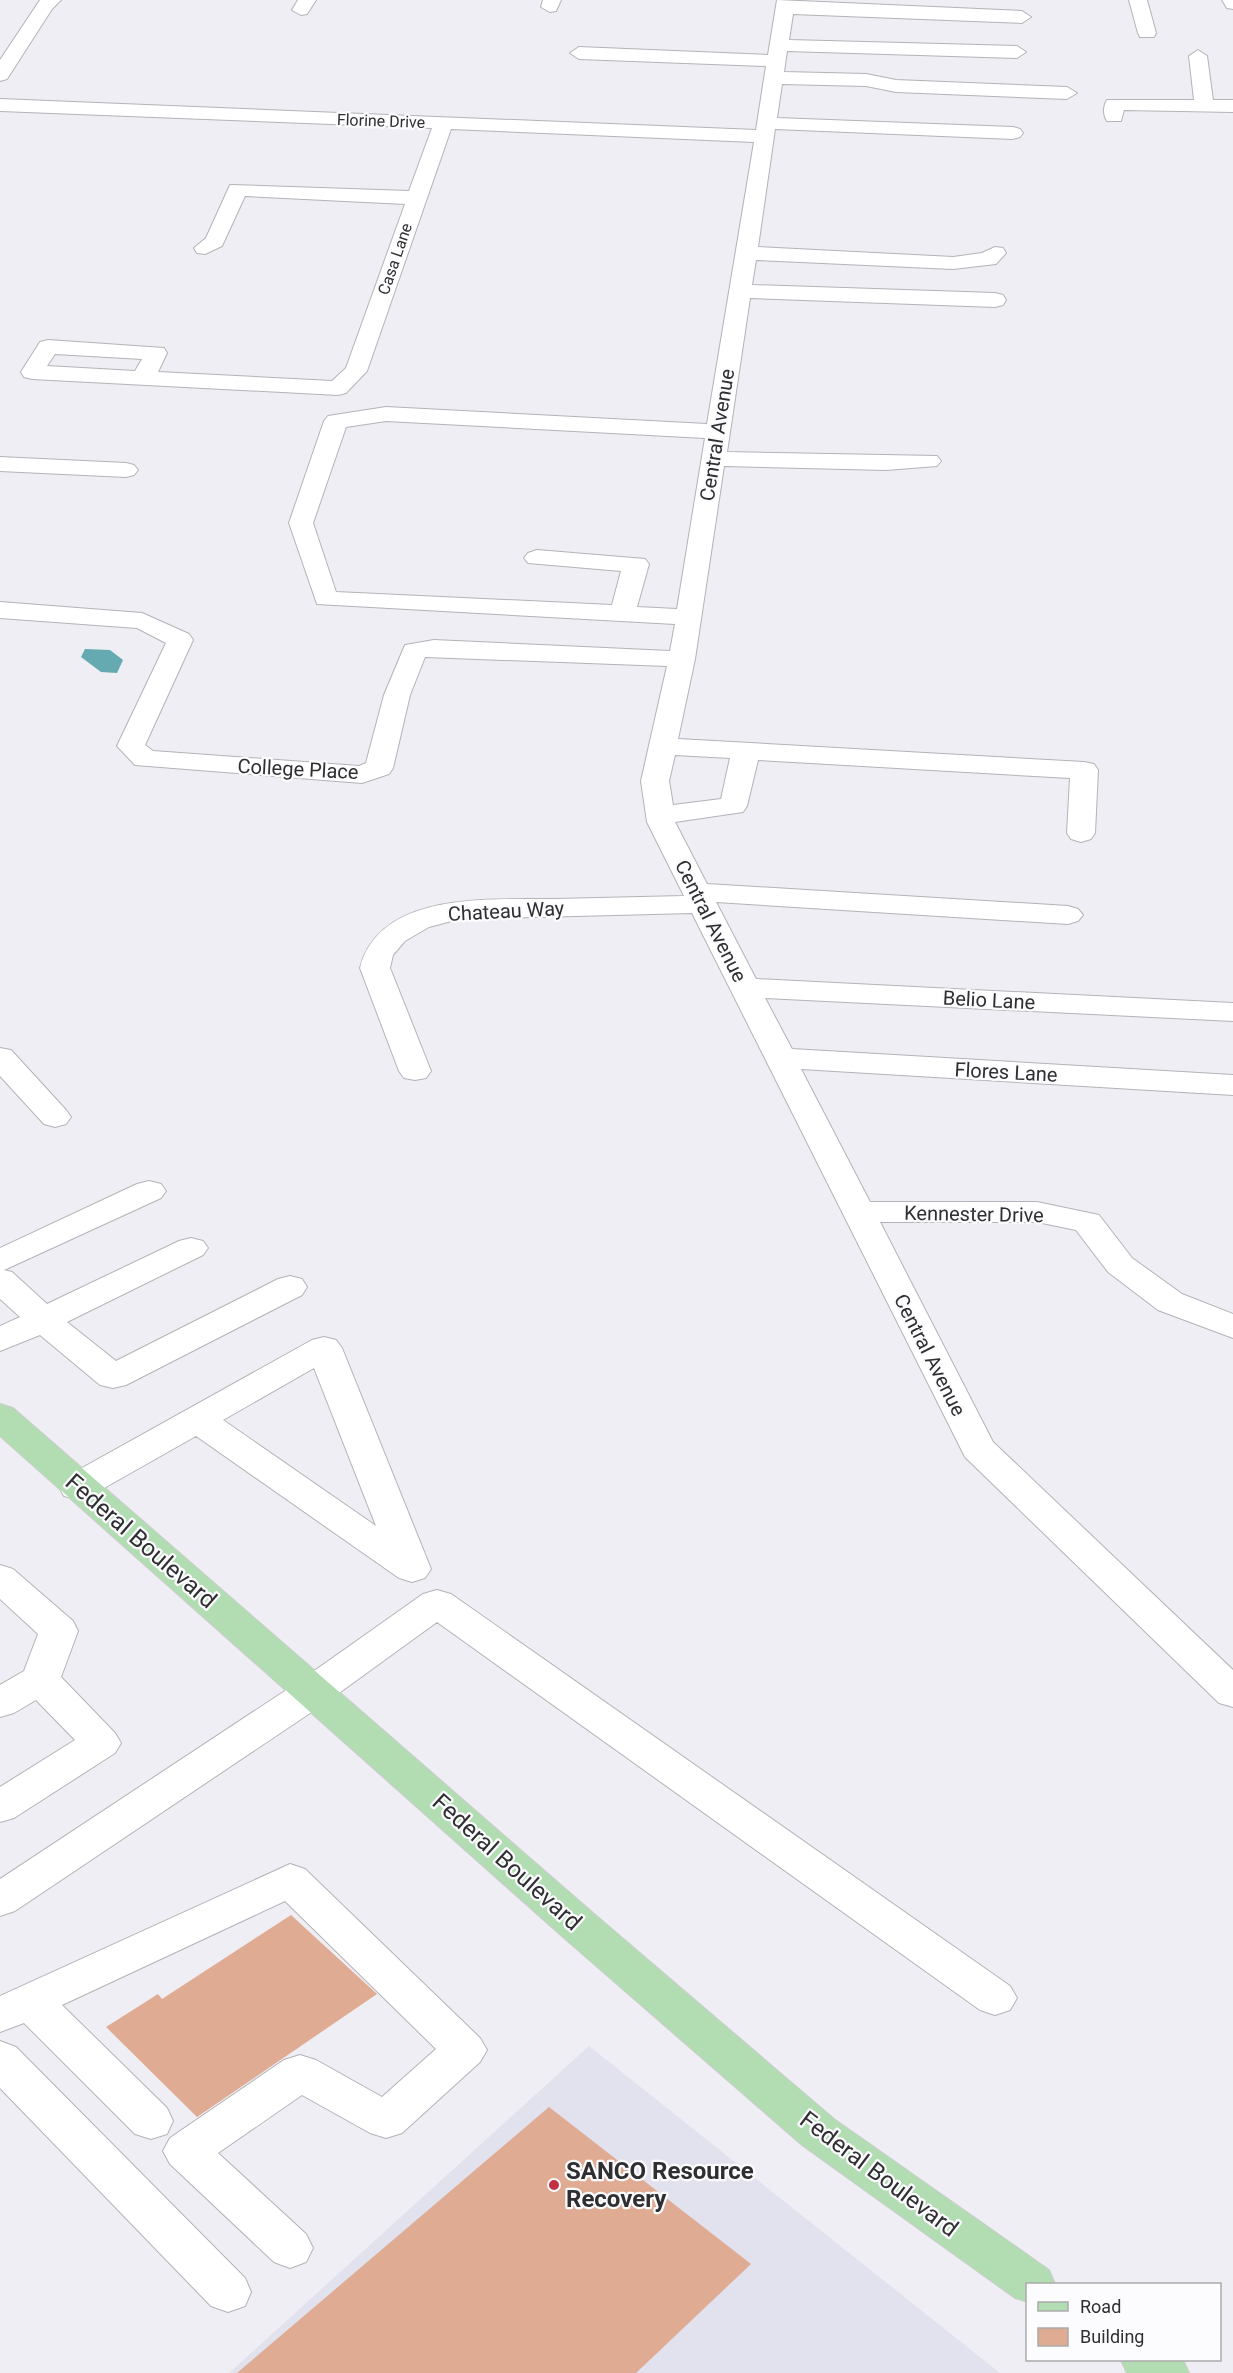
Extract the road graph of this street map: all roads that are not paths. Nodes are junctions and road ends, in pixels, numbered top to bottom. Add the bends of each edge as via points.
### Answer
1 (52, 0) edge
2 (1138, 0) edge
3 (786, 3) edge
4 (916, 5) dead end
5 (1022, 17) dead end
6 (1147, 33) dead end
7 (1017, 52) dead end
8 (579, 53) dead end
9 (1198, 56) dead end
10 (0, 74) edge
11 (775, 92) junction
12 (884, 103) dead end
13 (1204, 104) junction
14 (0, 105) edge
15 (1233, 106) edge
16 (1114, 117) dead end
17 (443, 124) junction
18 (1013, 133) dead end
19 (416, 198) junction
20 (205, 248) dead end
21 (745, 253) junction
22 (995, 253) dead end
23 (739, 291) junction
24 (995, 300) dead end
25 (142, 378) dead end
26 (715, 445) junction
27 (929, 461) dead end
28 (0, 464) edge
29 (126, 470) dead end
30 (537, 558) dead end
31 (0, 610) edge
32 (622, 614) junction
33 (689, 617) junction
34 (682, 659) junction
35 (663, 746) junction
36 (746, 750) junction
37 (660, 815) junction
38 (1081, 833) dead end
39 (699, 898) junction
40 (1068, 915) dead end
41 (745, 988) junction
42 (1233, 1012) edge
43 (0, 1057) edge
44 (780, 1058) junction
45 (415, 1071) dead end
46 (1233, 1085) edge
47 (55, 1117) dead end
48 (149, 1191) dead end
49 (857, 1212) junction
50 (191, 1248) dead end
51 (0, 1261) edge
52 (0, 1280) edge
53 (290, 1287) dead end
54 (43, 1320) junction
55 (1233, 1327) edge
56 (0, 1340) edge
57 (0, 1416) edge
58 (198, 1420) junction
59 (77, 1487) junction
60 (0, 1578) edge
61 (40, 1680) junction
62 (314, 1691) junction
63 (1233, 1693) edge
64 (0, 1703) edge
65 (0, 1807) edge
66 (0, 1900) edge
67 (994, 1998) dead end
68 (15, 2008) edge
69 (0, 2060) edge
70 (151, 2121) dead end
71 (290, 2248) dead end
72 (1031, 2283) edge
73 (228, 2292) dead end
74 (1146, 2361) edge
75 (1165, 2373) edge

1 - 10 street
2 - 6 street
3 - 4 street
3 - 5 street
3 - 11 street, Central Avenue
7 - 11 street
8 - 11 street
9 - 13 street
11 - 12 street via 866,81 1063,101
11 - 17 street, Florine Drive
11 - 18 street
11 - 21 street, Central Avenue
13 - 15 street
13 - 16 street via 1114,104
14 - 17 street, Florine Drive
17 - 19 street, Casa Lane
19 - 20 street via 237,189 215,242
19 - 25 street, Casa Lane via 356,371 338,388
21 - 22 street via 952,263 988,259
21 - 23 street, Central Avenue
23 - 24 street
23 - 26 street, Central Avenue
26 - 27 street via 886,463
26 - 32 street via 386,414 336,421 301,523 326,599
26 - 33 street, Central Avenue
28 - 29 street
30 - 32 street via 636,564
31 - 34 street, College Place via 142,621 180,640 131,746 145,759 362,775 379,768 397,695 414,651 434,648
32 - 33 street
33 - 34 street, Central Avenue
34 - 35 street, Central Avenue
35 - 36 street
35 - 37 street, Central Avenue via 655,781
36 - 37 street via 733,806
36 - 38 street via 1084,770
37 - 39 street, Central Avenue
39 - 40 street, Chateau Way
39 - 41 street, Central Avenue
39 - 45 street, Chateau Way via 459,910 431,916 393,935 382,946 375,970
41 - 42 street, Belio Lane
41 - 44 street, Central Avenue
43 - 47 street
44 - 46 street, Flores Lane
44 - 49 street, Central Avenue
48 - 51 street
49 - 55 street, Kennester Drive via 1037,1212 1087,1222 1120,1265 1170,1302
49 - 63 street, Central Avenue via 978,1449
50 - 54 street
52 - 54 street
53 - 54 street via 113,1377
54 - 56 street
57 - 59 main road, Federal Boulevard
58 - 58 street via 324,1348 412,1569 295,1488
58 - 59 street
59 - 62 main road, Federal Boulevard
60 - 61 street via 59,1631
61 - 64 street
61 - 65 street via 101,1743
62 - 66 street
62 - 67 street via 437,1603
62 - 72 main road, Federal Boulevard via 818,2132
68 - 70 street
68 - 71 street via 290,1880 465,2050 386,2120 300,2073 186,2151
69 - 73 street
74 - 75 main road

